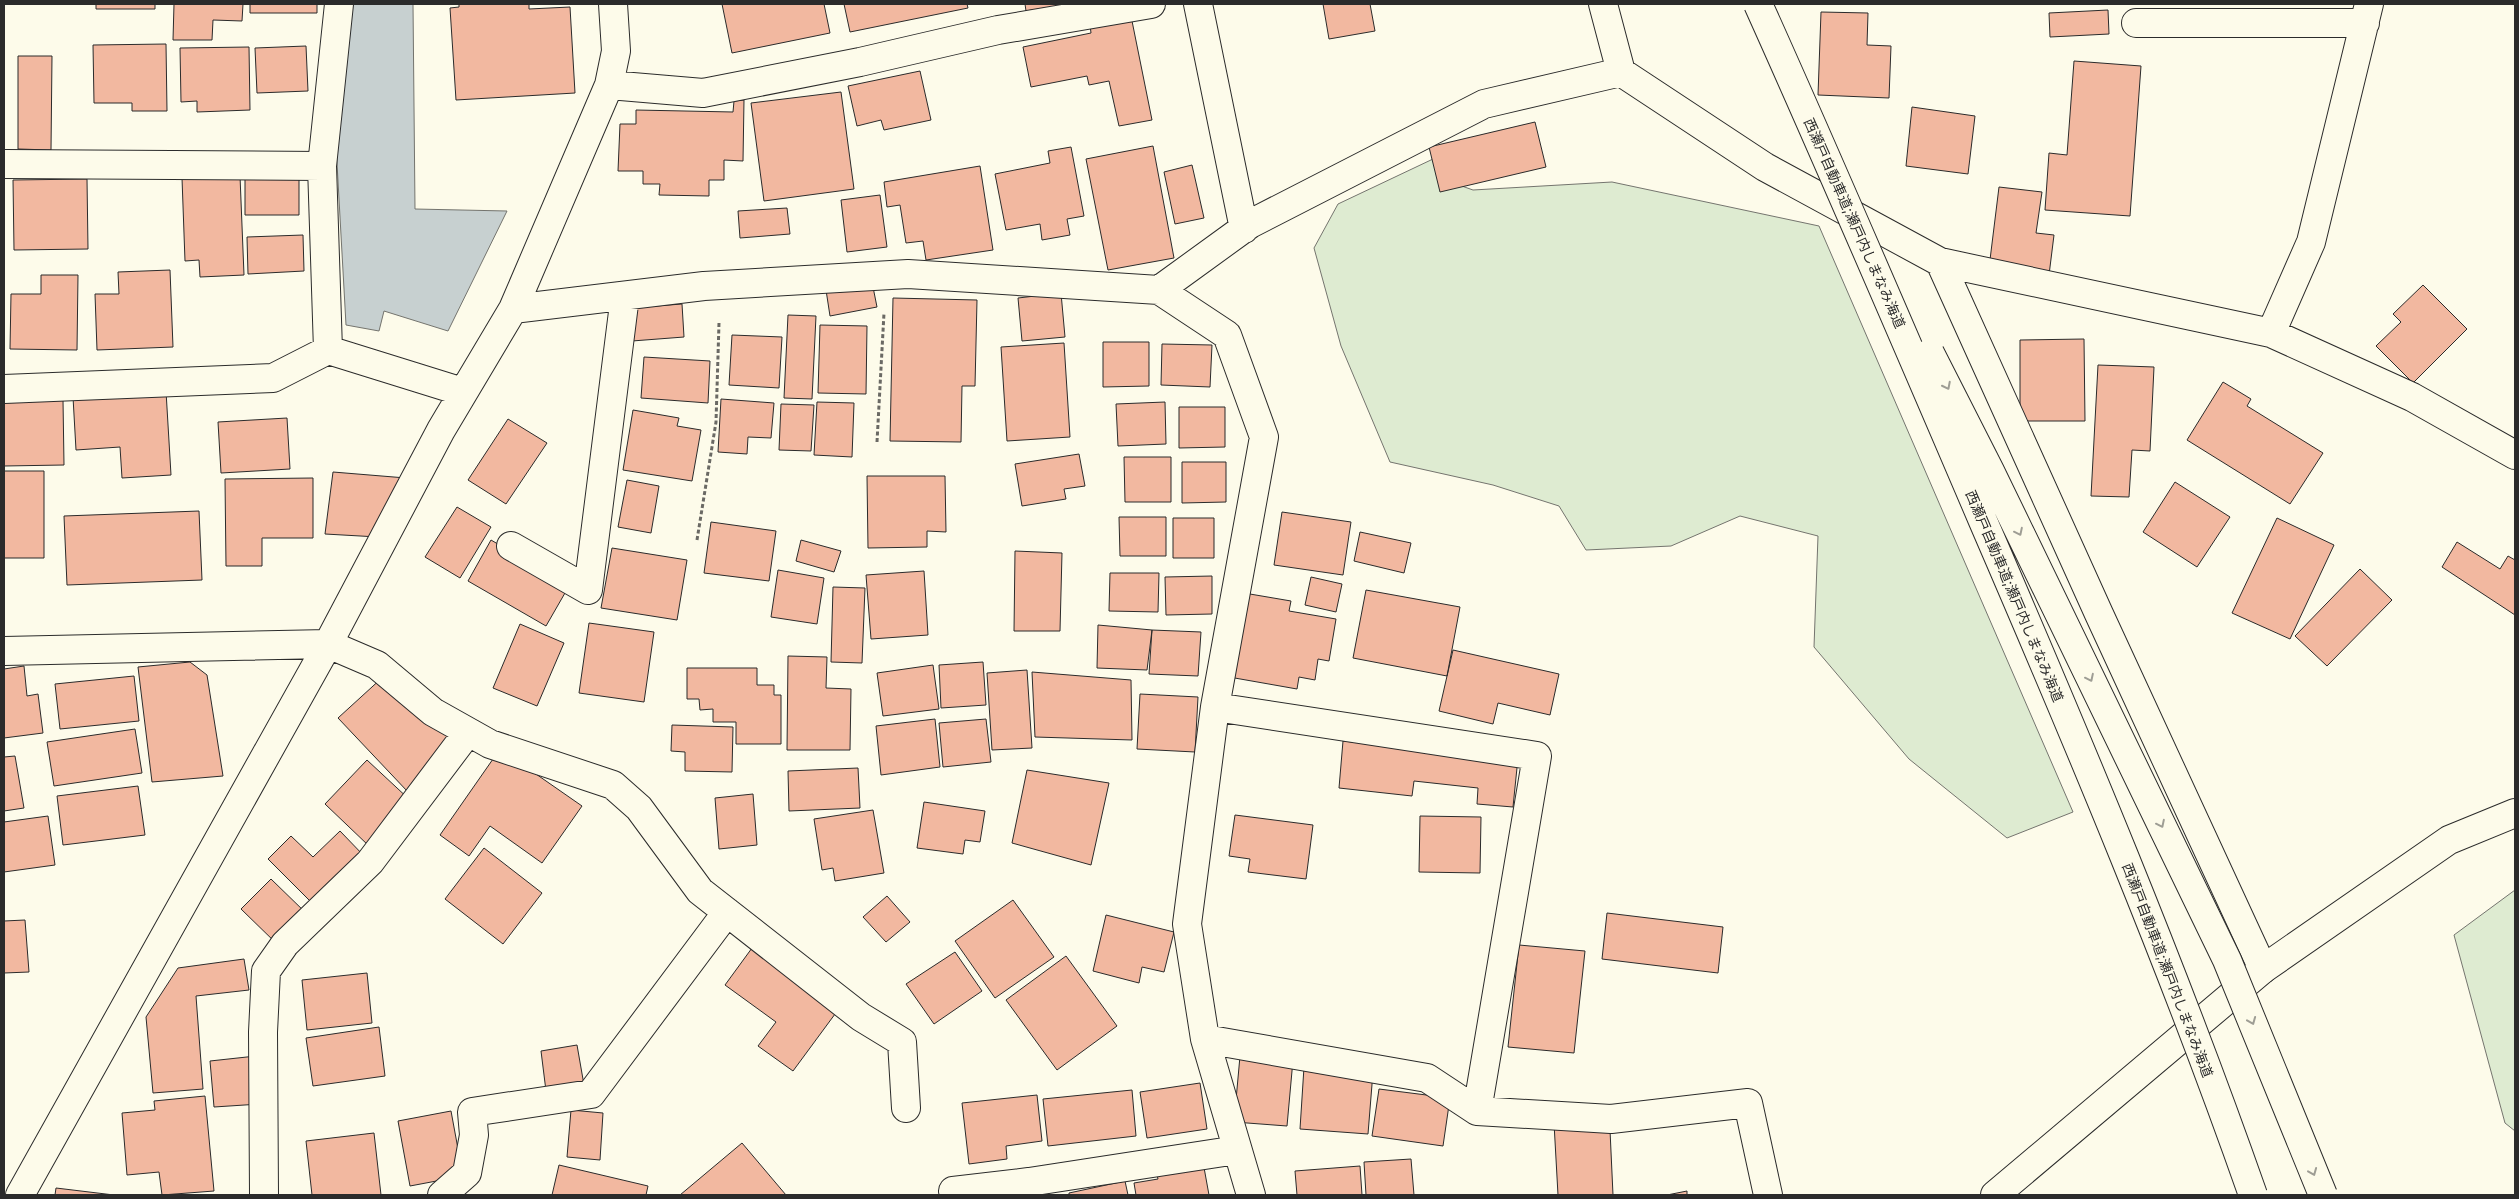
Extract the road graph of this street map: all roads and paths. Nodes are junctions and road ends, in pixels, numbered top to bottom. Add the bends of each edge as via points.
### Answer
1 (339, 4) edge
2 (613, 4) edge
3 (1151, 4) edge
4 (1198, 4) edge
5 (1603, 4) edge
6 (1758, 4) edge
7 (2367, 13) edge
8 (2136, 23) dead end
9 (1621, 72) junction
10 (609, 85) junction
11 (1812, 125) junction
12 (4, 164) edge
13 (322, 166) junction
14 (1244, 229) junction
15 (1940, 262) junction
16 (886, 275) junction
17 (721, 285) junction
18 (1159, 290) junction
19 (625, 296) junction
20 (513, 309) junction
21 (2271, 333) junction
22 (328, 350) junction
23 (4, 388) edge
24 (463, 392) junction
25 (877, 442) dead end
26 (2515, 455) edge
27 (697, 540) dead end
28 (510, 546) dead end
29 (328, 644) junction
30 (4, 651) edge
31 (1215, 707) junction
32 (468, 732) junction
33 (2515, 812) edge
34 (727, 912) junction
35 (2263, 969) junction
36 (1205, 1039) junction
37 (906, 1108) dead end
38 (1477, 1111) junction
39 (1237, 1150) junction
40 (1030, 1189) edge
41 (953, 1191) dead end
42 (20, 1195) edge
43 (264, 1195) edge
44 (442, 1195) edge
45 (1251, 1195) edge
46 (1768, 1195) edge
47 (1994, 1195) edge
48 (2253, 1195) edge
49 (2323, 1195) edge

1 - 13 main road
2 - 10 main road via 616,51
3 - 10 main road via 998,30 703,93
4 - 14 main road
5 - 9 main road
6 - 11 main road, 西瀬戸自動車道;瀬戸内しまなみ海道, bridge
7 - 8 main road
7 - 21 main road via 2311,242
9 - 14 main road via 1484,104
9 - 15 main road via 1764,168
10 - 20 main road
11 - 48 main road, 西瀬戸自動車道;瀬戸内しまなみ海道, bridge via 2134,880
11 -> 49 main road, bridge via 1990,471 2227,960
12 - 13 main road
13 - 22 main road
14 - 18 main road
15 - 21 main road
15 - 35 main road
16 - 17 main road
16 - 18 main road
16 - 25 path
17 - 19 main road
17 - 27 path via 716,422
18 - 31 main road via 1227,334 1264,437
19 - 20 main road
19 - 28 main road via 588,590
20 - 24 main road
21 - 26 main road via 2412,397
22 - 23 main road via 273,378
22 - 24 main road
24 - 29 main road
29 - 30 main road
29 - 32 main road via 378,665 433,712
29 - 42 main road
31 - 36 main road via 1187,924
31 - 38 main road via 1537,756
32 - 34 main road via 490,744 613,785 639,808 700,891
32 - 43 main road via 370,862 286,944 266,971
33 - 35 main road via 2448,840
34 - 37 main road via 861,1017 902,1042
34 - 44 main road via 591,1094 472,1112 474,1135 467,1174
35 - 47 main road
36 - 38 main road via 1426,1078
36 - 39 main road
38 - 46 main road via 1610,1119 1748,1103
39 - 40 main road
39 - 45 main road
40 - 41 main road

